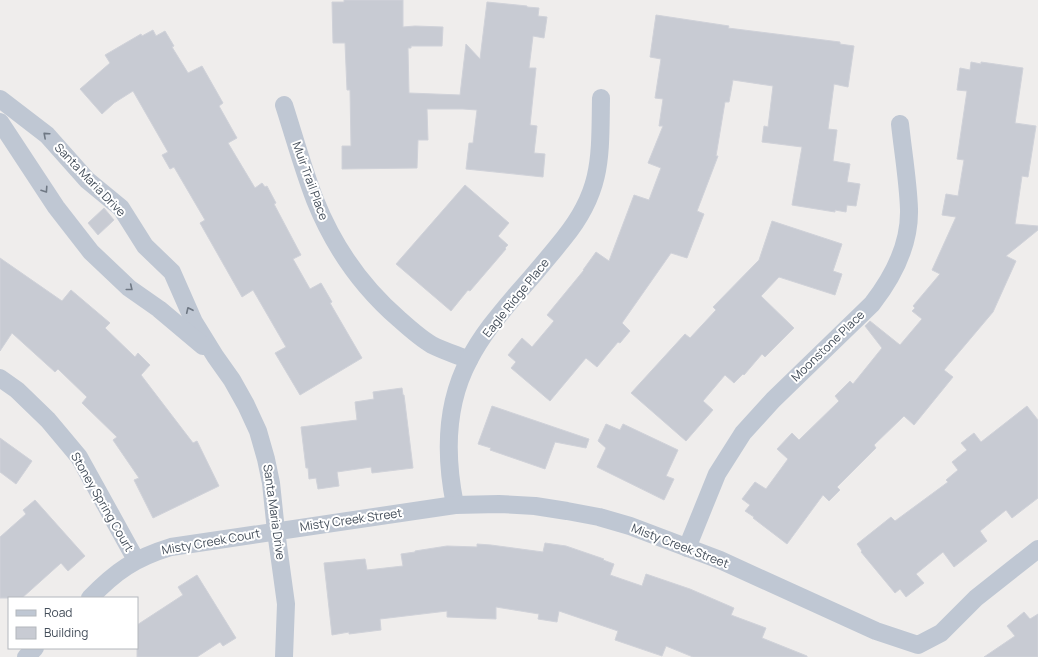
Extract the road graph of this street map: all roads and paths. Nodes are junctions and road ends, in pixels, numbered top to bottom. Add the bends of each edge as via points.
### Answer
1 (600, 98) dead end
2 (0, 99) edge
3 (284, 105) dead end
4 (0, 122) edge
5 (900, 124) dead end
6 (215, 356) junction
7 (469, 360) junction
8 (0, 378) edge
9 (455, 505) junction
10 (276, 531) junction
11 (687, 548) junction
12 (1038, 549) edge
13 (136, 560) junction
14 (91, 597) edge
15 (34, 649) edge
16 (26, 657) edge
17 (284, 657) edge

1 - 7 street, Eagle Ridge Place via 597,176 585,208 576,224 491,325
6 -> 2 street, Santa Maria Drive via 194,322 172,272 145,246 121,208 86,180 47,135
3 - 7 street, Muir Trail Place via 315,199 330,231 357,273 392,313 411,330 432,345
4 -> 6 street, Santa Maria Drive via 56,207 91,252 129,288 159,309
5 - 11 street, Moonstone Place via 909,209 906,240 894,272 872,304 773,400 743,433 717,474
6 - 10 street, Santa Maria Drive via 232,380 258,431 271,483
7 - 9 street, Eagle Ridge Place via 454,400 450,421 448,463
8 - 13 street, Stoney Spring Court via 17,390 48,420 79,457
9 - 10 street, Misty Creek Street
9 - 11 street, Misty Creek Street via 499,504 567,511 630,526
10 - 13 street, Misty Creek Court via 171,547
10 - 17 street, Santa Maria Drive via 286,604
11 - 12 street, Misty Creek Street via 720,560 876,631 918,645 941,633 976,598
13 - 14 street, Misty Creek Court via 107,580
15 - 16 street

